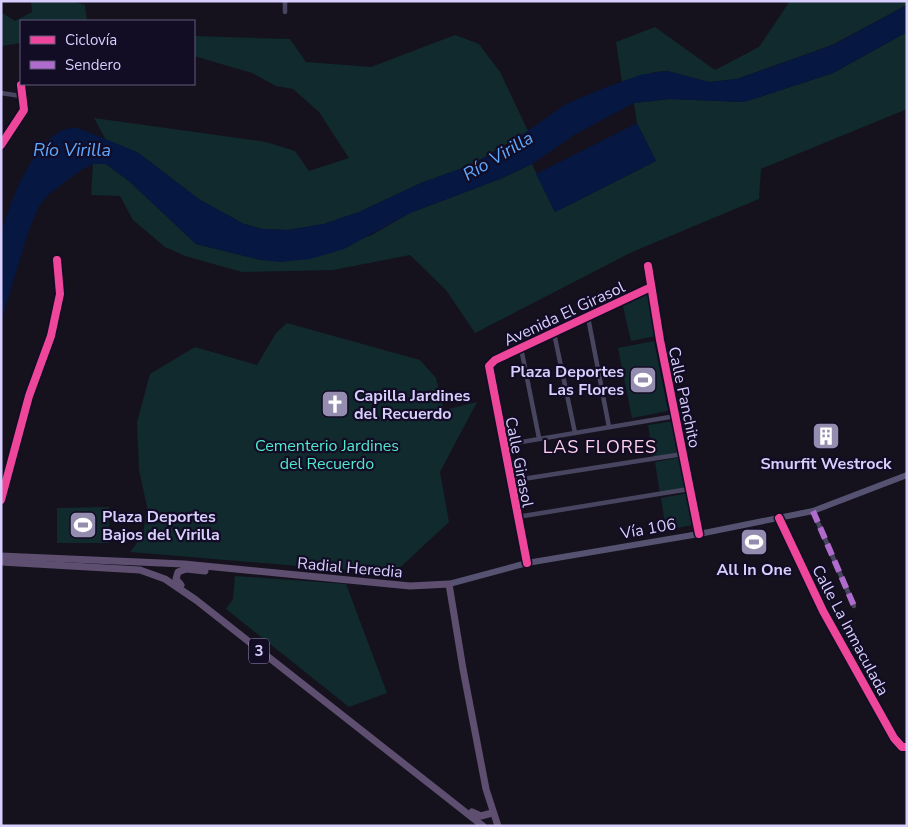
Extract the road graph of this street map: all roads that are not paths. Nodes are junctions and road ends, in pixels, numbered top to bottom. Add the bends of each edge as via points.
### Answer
1 (285, 1) edge
2 (285, 12) dead end
3 (21, 85) dead end
4 (1, 93) edge
5 (21, 96) junction
6 (1, 145) edge
7 (57, 260) dead end
8 (648, 266) dead end
9 (651, 287) junction
10 (588, 317) junction
11 (554, 333) junction
12 (521, 348) junction
13 (489, 366) joint
14 (676, 416) junction
15 (609, 427) junction
16 (575, 433) junction
17 (539, 438) junction
18 (504, 445) junction
19 (683, 454) junction
20 (907, 475) edge
21 (510, 481) junction
22 (689, 489) junction
23 (1, 500) edge
24 (812, 511) junction
25 (517, 517) junction
26 (779, 518) junction
27 (698, 534) junction
28 (1, 556) edge
29 (1, 562) edge
30 (527, 563) junction
31 (343, 580) junction
32 (449, 584) junction
33 (196, 600) junction
34 (854, 606) dead end
35 (907, 747) edge
36 (450, 798) junction
37 (492, 813) junction
38 (482, 824) edge
39 (498, 826) edge

1 - 2 street
3 - 5 street
4 - 5 street
5 - 6 street via 24,110
7 - 23 street via 60,294 51,336 29,396
8 - 9 street, Calle Panchito
9 - 10 street, Avenida El Girasol
9 - 14 street, Calle Panchito
10 - 11 street, Avenida El Girasol
10 - 15 street
11 - 12 street, Avenida El Girasol
11 - 16 street
12 - 13 street, Avenida El Girasol
12 - 17 street
13 - 18 street, Calle Girasol
14 - 15 street
14 - 19 street, Calle Panchito
15 - 16 street
16 - 17 street
17 - 18 street
18 - 21 street, Calle Girasol
19 - 21 street
19 - 22 street, Calle Panchito
20 - 24 main road, Vía 106
21 - 25 street, Calle Girasol
22 - 25 street
22 - 27 street, Calle Panchito
24 - 26 main road, Vía 106
24 - 34 street
25 - 30 street, Calle Girasol
26 - 27 main road, Vía 106
26 - 35 street, Calle La Inmaculada via 846,654 894,738 902,747
27 - 30 main road, Vía 106
28 - 31 main road, Radial Heredia via 184,564
29 - 33 main road, 3 via 140,570 165,578
30 - 32 main road, Vía 106
31 - 32 main road, Radial Heredia via 422,586
31 - 33 main road via 186,569 178,572 175,575 178,583
32 - 37 main road
33 - 36 main road, 3
36 - 37 main road via 477,815
36 - 38 main road, 3
37 - 39 main road

